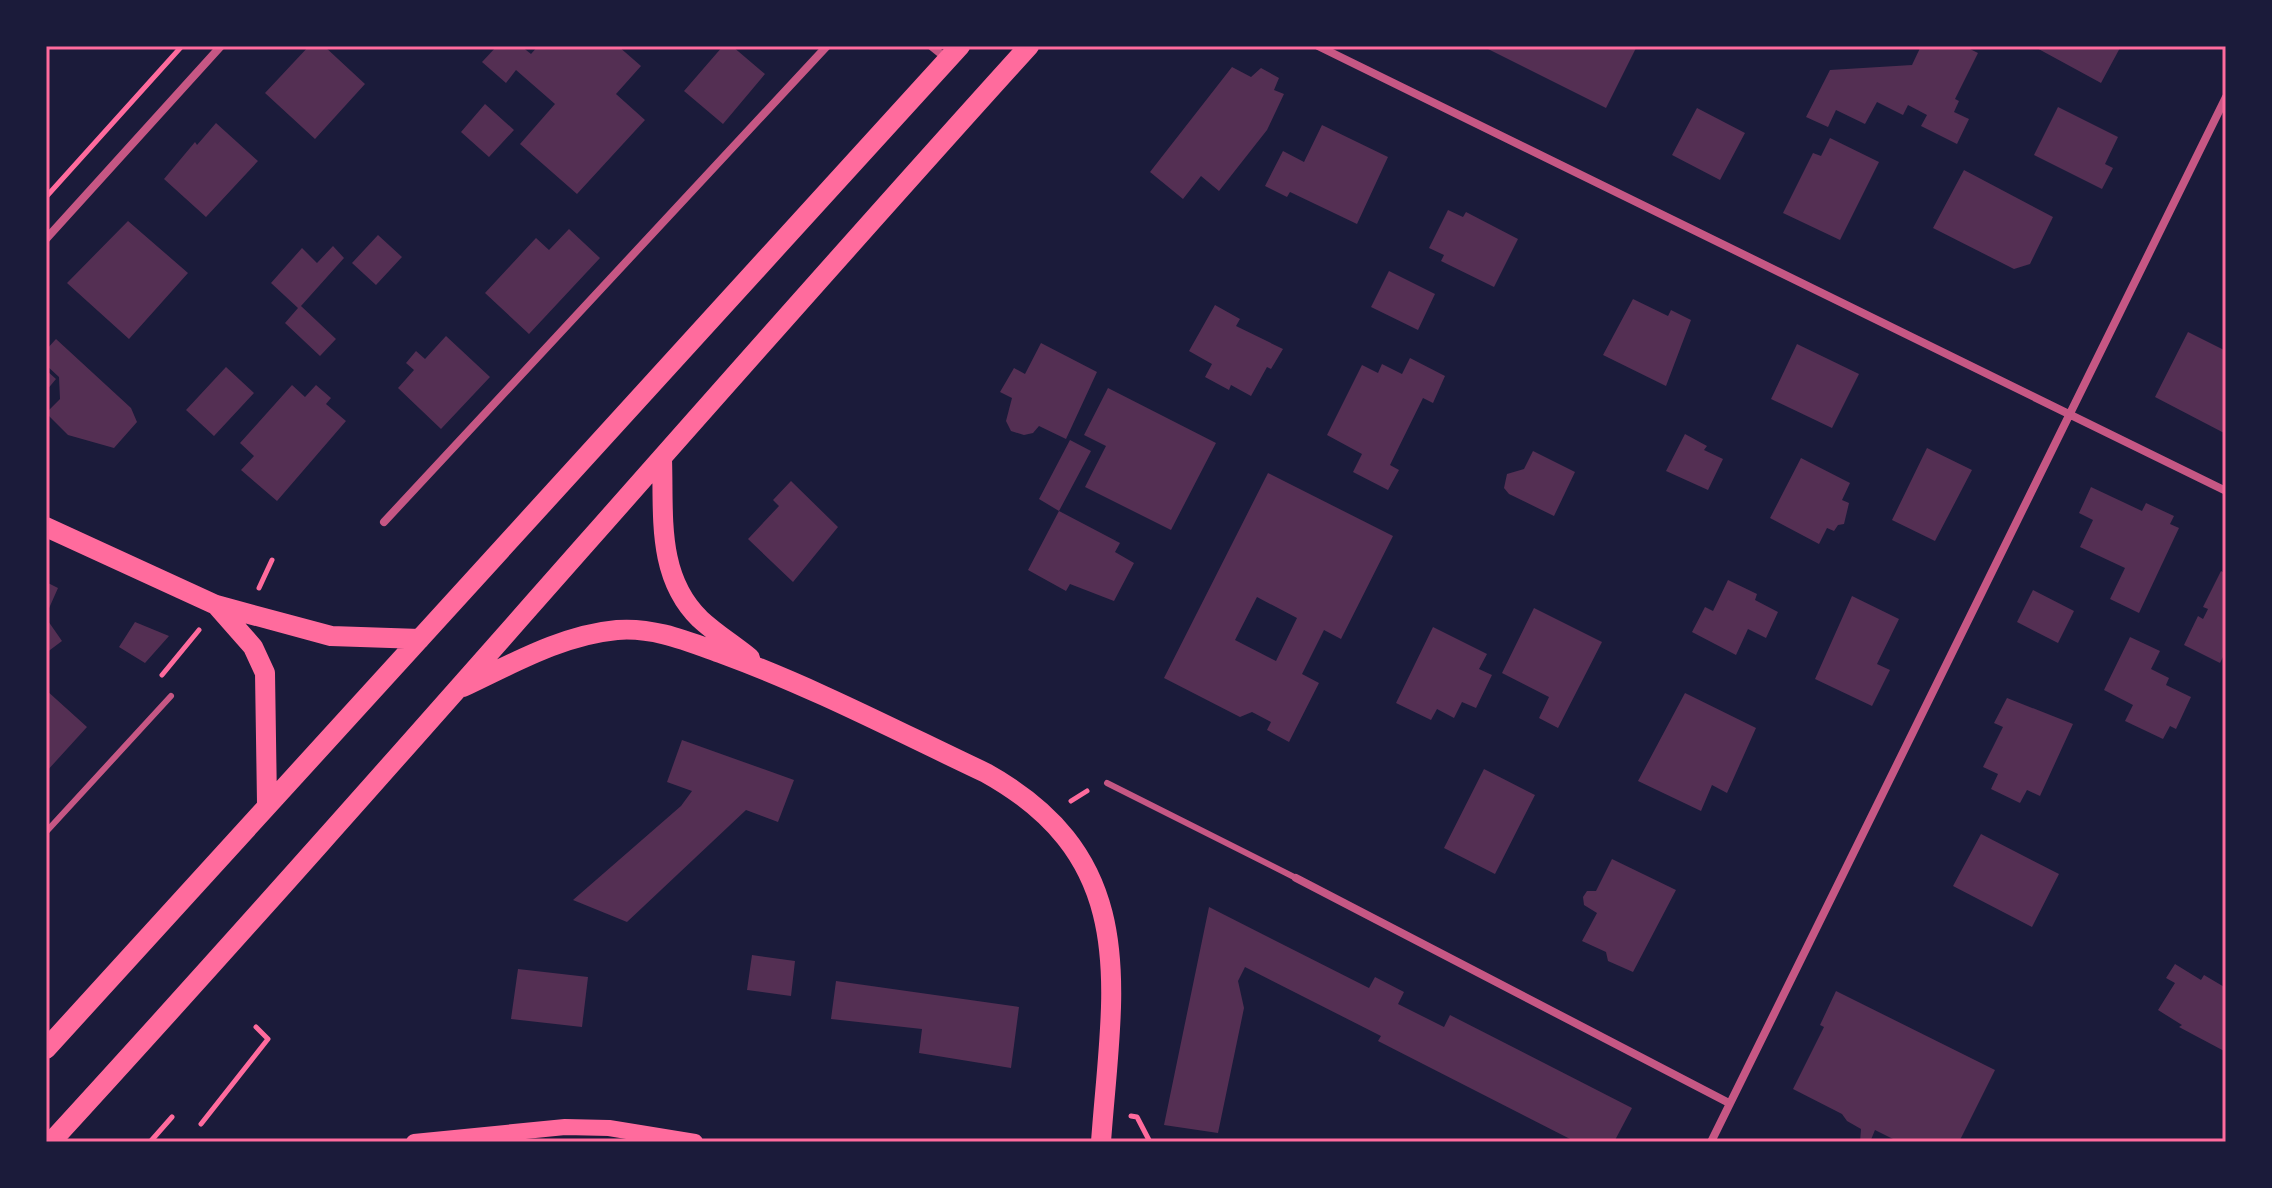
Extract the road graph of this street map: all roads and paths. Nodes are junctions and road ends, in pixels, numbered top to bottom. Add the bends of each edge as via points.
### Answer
1 (182, 46) edge
2 (221, 46) edge
3 (827, 46) edge
4 (931, 46) edge
5 (1029, 46) edge
6 (1318, 46) edge
7 (954, 53) edge
8 (2226, 97) edge
9 (46, 197) edge
10 (46, 239) edge
11 (2069, 414) junction
12 (662, 459) junction
13 (2226, 491) edge
14 (384, 522) dead end
15 (46, 527) edge
16 (272, 560) dead end
17 (259, 588) dead end
18 (216, 605) junction
19 (197, 632) dead end
20 (420, 639) junction
21 (179, 657) dead end
22 (766, 670) junction
23 (455, 690) junction
24 (171, 696) dead end
25 (1107, 783) dead end
26 (267, 803) junction
27 (46, 832) edge
28 (1296, 878) joint
29 (256, 1027) dead end
30 (46, 1049) edge
31 (1729, 1103) junction
32 (172, 1117) dead end
33 (1137, 1117) dead end
34 (201, 1124) dead end
35 (51, 1142) edge
36 (150, 1142) edge
37 (414, 1142) edge
38 (695, 1142) edge
39 (1101, 1142) edge
40 (1150, 1142) edge
41 (1711, 1142) edge

1 - 9 path
2 - 10 street
3 - 14 street
4 - 7 street
5 - 12 main road via 759,343
6 - 11 street
7 - 20 main road
8 - 11 street
11 - 13 street
11 - 31 street
12 - 22 main road via 664,543 682,597 701,619
12 - 23 main road
15 - 18 main road
16 - 17 path
18 - 20 main road via 331,636
18 - 26 main road via 253,647 265,673
19 - 21 path
20 - 26 main road
22 - 23 main road via 670,635 619,630 566,641
22 - 39 main road via 1006,784 1055,827 1084,863 1107,918 1113,993
23 - 35 main road
24 - 27 lane
25 - 28 lane
26 - 30 main road
28 - 31 street
29 - 34 path via 268,1039
31 - 41 street
32 - 36 path
33 - 40 path
37 - 38 main road via 565,1127 609,1128

